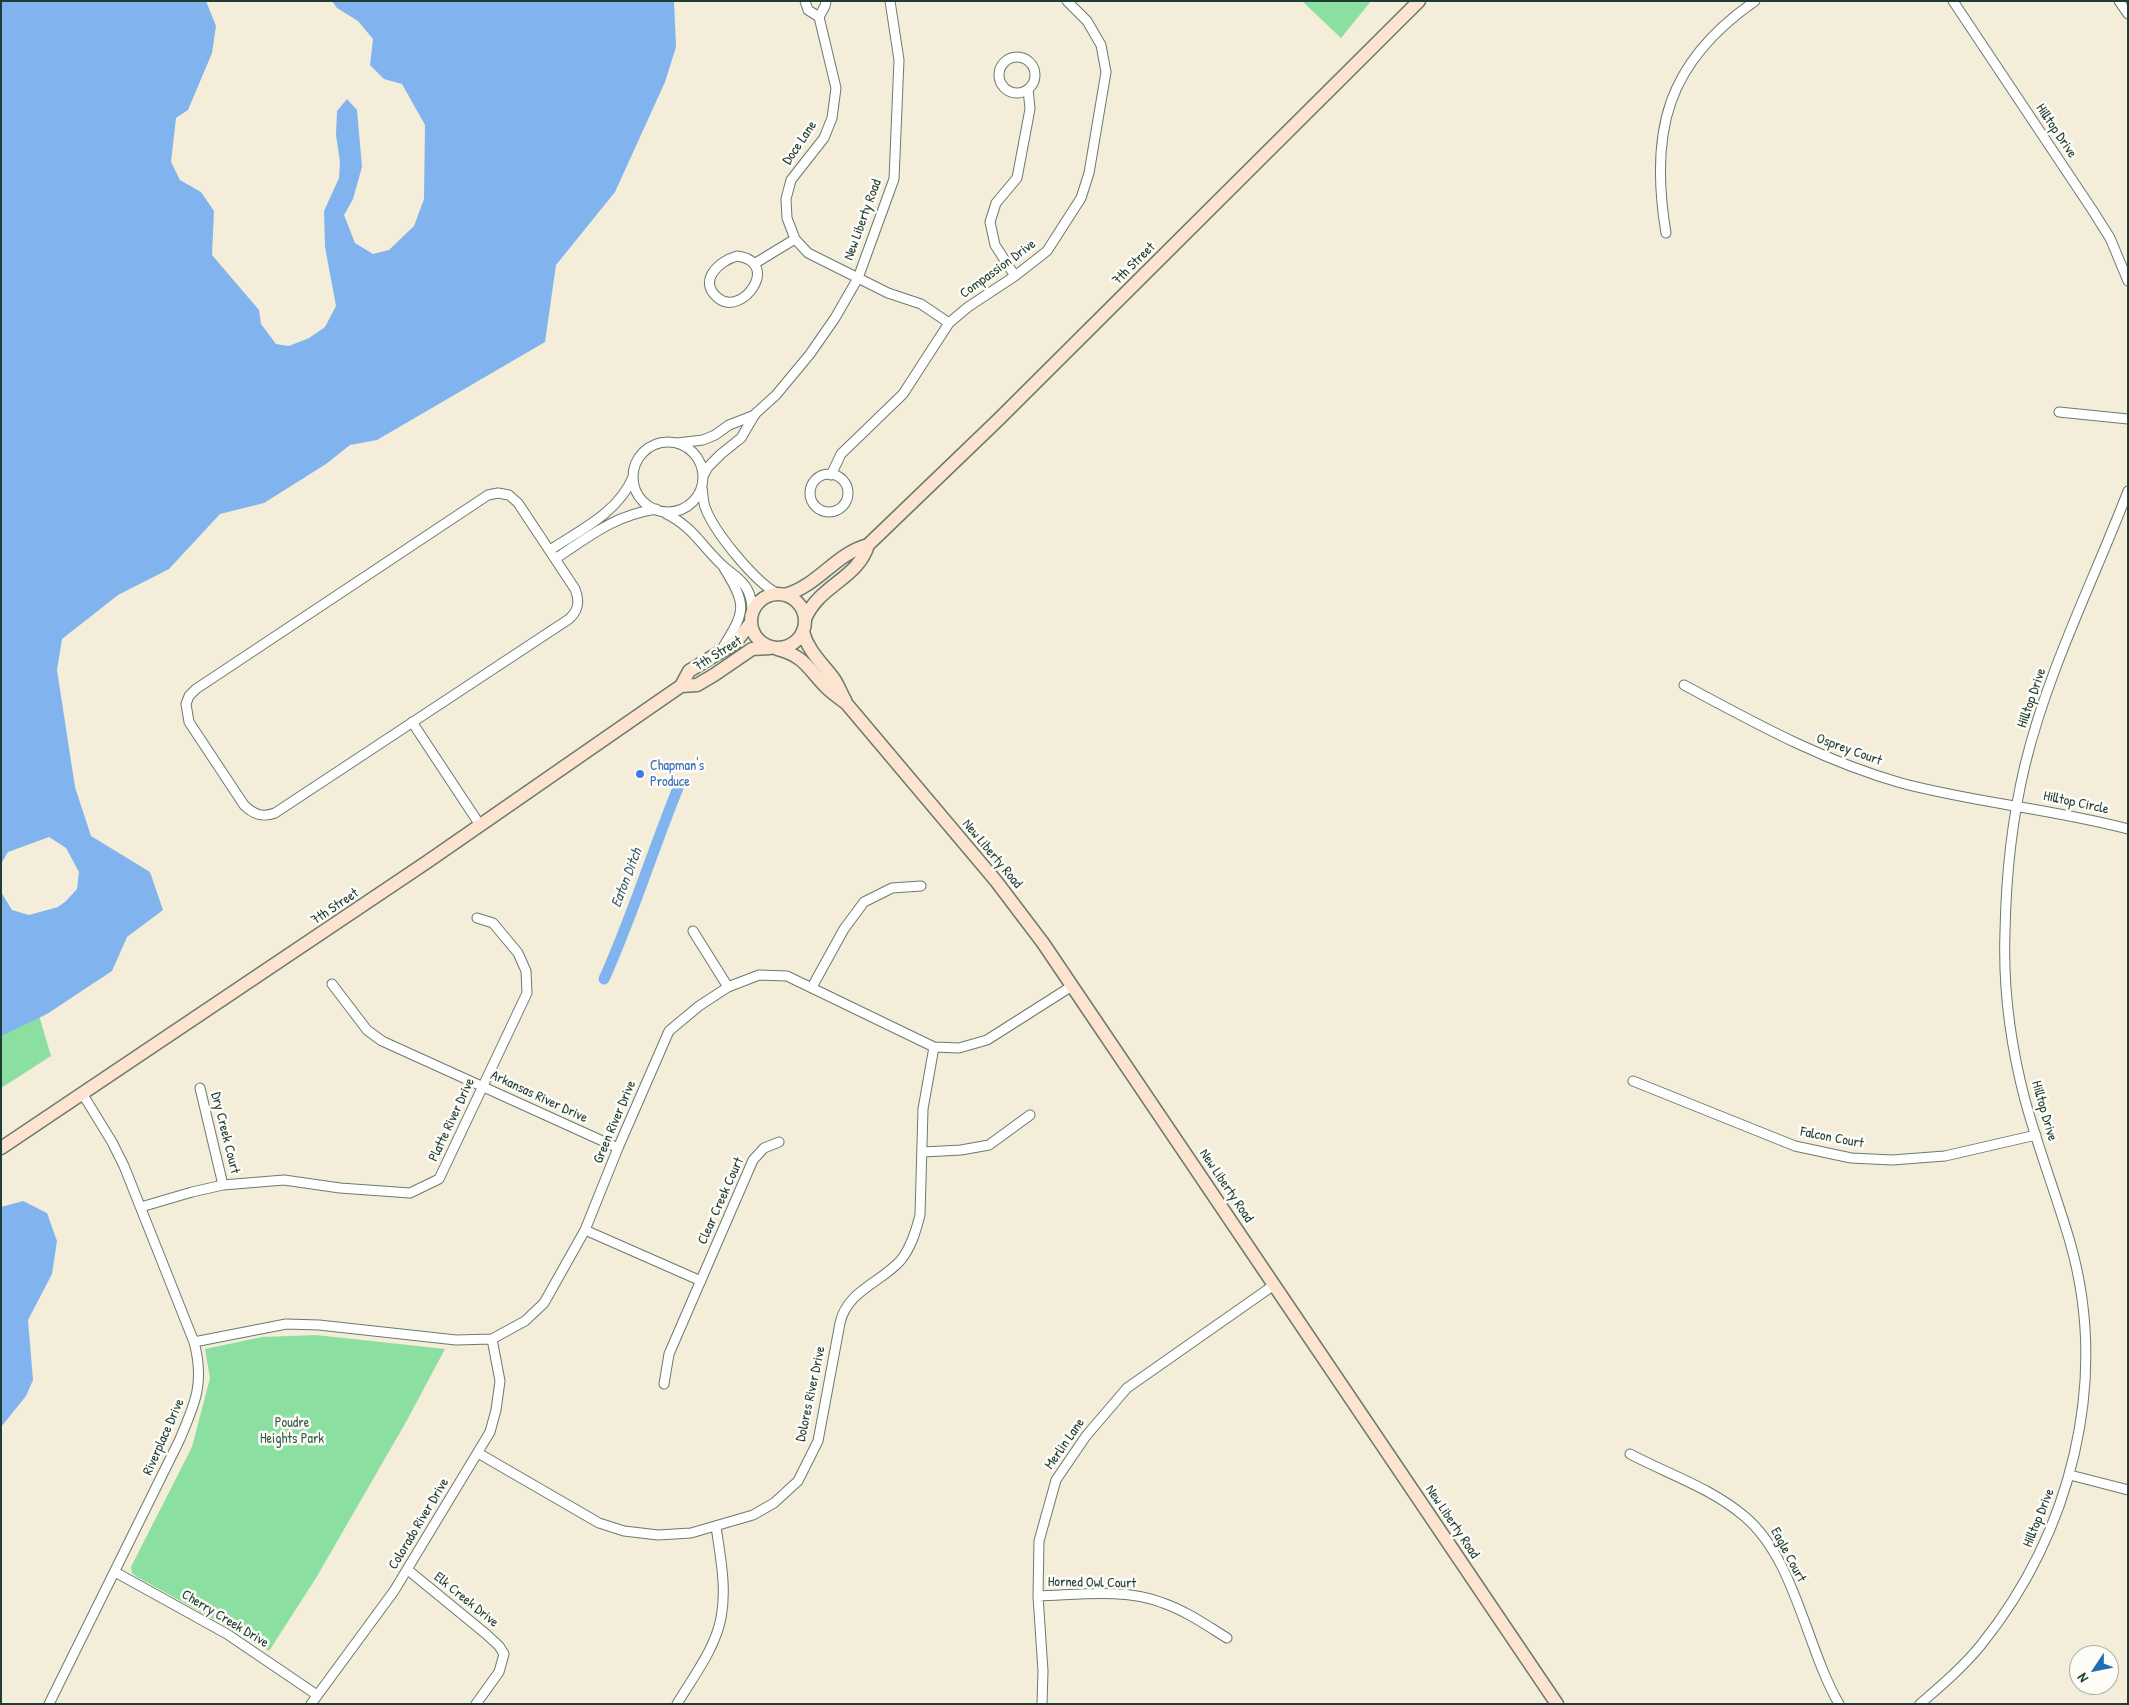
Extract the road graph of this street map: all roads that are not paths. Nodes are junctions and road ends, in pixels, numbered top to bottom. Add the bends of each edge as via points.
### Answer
1 (805, 1) edge
2 (826, 1) edge
3 (890, 1) edge
4 (1067, 1) edge
5 (1419, 1) edge
6 (1755, 1) edge
7 (1952, 1) edge
8 (2119, 1) edge
9 (2128, 14) edge
10 (819, 17) junction
11 (1028, 89) junction
12 (1666, 233) dead end
13 (795, 239) junction
14 (754, 264) junction
15 (1015, 276) junction
16 (858, 278) junction
17 (2128, 281) edge
18 (949, 323) junction
19 (2059, 412) dead end
20 (755, 414) junction
21 (2128, 418) edge
22 (676, 443) junction
23 (634, 474) junction
24 (831, 475) junction
25 (704, 476) junction
26 (702, 488) junction
27 (2128, 491) edge
28 (658, 510) junction
29 (868, 545) junction
30 (550, 550) junction
31 (555, 559) junction
32 (723, 566) junction
33 (782, 594) junction
34 (752, 611) junction
35 (805, 619) junction
36 (750, 624) junction
37 (803, 632) junction
38 (774, 649) junction
39 (722, 650) junction
40 (1684, 685) dead end
41 (681, 686) junction
42 (846, 703) junction
43 (412, 722) junction
44 (2018, 806) junction
45 (480, 825) junction
46 (2128, 829) edge
47 (921, 886) dead end
48 (477, 918) dead end
49 (693, 931) dead end
50 (332, 984) dead end
51 (1072, 986) junction
52 (728, 987) junction
53 (812, 987) junction
54 (934, 1047) junction
55 (1633, 1081) dead end
56 (482, 1086) junction
57 (200, 1088) dead end
58 (82, 1093) junction
59 (1030, 1115) dead end
60 (2036, 1135) junction
61 (779, 1142) dead end
62 (1, 1148) edge
63 (618, 1148) junction
64 (923, 1152) junction
65 (223, 1185) junction
66 (141, 1207) junction
67 (585, 1230) junction
68 (701, 1282) junction
69 (1274, 1285) junction
70 (492, 1338) junction
71 (194, 1342) junction
72 (664, 1384) dead end
73 (478, 1453) junction
74 (1630, 1454) dead end
75 (2070, 1475) junction
76 (2128, 1490) edge
77 (716, 1526) junction
78 (408, 1570) junction
79 (115, 1572) junction
80 (1038, 1596) junction
81 (1227, 1638) dead end
82 (317, 1695) junction
83 (49, 1704) edge
84 (311, 1704) edge
85 (476, 1704) edge
86 (677, 1704) edge
87 (1042, 1704) edge
88 (1557, 1704) edge
89 (1839, 1704) edge
90 (1920, 1704) edge

1 - 10 street, Doce Lane via 808,10
2 - 10 street
3 - 16 street, New Liberty Road via 899,60 894,179
4 - 15 street, Compassion Drive via 1087,21 1100,45 1106,72 1089,173 1081,198 1047,251
5 - 29 street, 7th Street
6 - 12 street via 1710,38 1689,65 1675,94 1664,129 1660,166
7 - 17 street, Hilltop Drive via 2110,238
8 - 9 street
10 - 13 street, Doce Lane via 836,88 832,118 824,138 791,180 786,199 787,218
11 - 11 street via 1035,78 1031,63 1020,57 1008,59 999,73 1003,85 1013,92
11 - 15 street via 1030,108 1017,178 996,203 990,222 995,245
13 - 14 street
13 - 16 street, Doce Lane via 808,253
14 - 14 street via 745,257 737,256 713,270 711,288 716,297 732,302 753,289 758,272
15 - 18 street, Compassion Drive
16 - 18 street, Doce Lane via 888,294 921,304
16 - 20 street, New Liberty Road via 810,354
18 - 24 street, Compassion Drive via 903,394 841,454
19 - 21 street
20 - 22 street, New Liberty Road via 703,440
20 - 25 street, New Liberty Road via 741,438 708,467
22 - 23 street via 651,447 639,458
22 - 25 street via 695,455
23 - 28 street via 637,492 648,505
23 - 30 street via 618,503
24 - 24 street via 819,478 811,488 812,502 826,512 839,509 847,494 843,482
25 - 26 street
26 - 28 street via 690,505 681,510
26 - 33 street via 705,506 720,533 757,579 767,588
27 - 44 street, Hilltop Drive via 2053,677 2026,762
28 - 31 street via 625,516 608,524
28 - 32 street via 694,532
29 - 33 street, 7th Street via 856,548 802,589
29 - 35 street, 7th Street via 864,559 818,598
30 - 31 street
30 - 43 street via 509,495 498,493 488,496 196,689 186,704 189,722 244,805 251,812 268,816
31 - 43 street via 578,597 575,614
32 - 34 street via 746,587 752,600
32 - 39 street via 742,605 737,623
33 - 34 street via 765,597
33 - 35 street via 796,601
34 - 36 street
35 - 37 street
36 - 38 street via 759,642
36 - 39 street, 7th Street via 741,637
37 - 38 street via 796,643
37 - 42 street, New Liberty Road via 813,654 835,681
38 - 41 street, 7th Street via 752,649 697,685
38 - 42 street, New Liberty Road via 802,659 827,688
39 - 41 street, 7th Street via 690,671
40 - 44 street, Osprey Court via 1768,731 1853,768 1930,790
41 - 45 street, 7th Street
42 - 51 street, New Liberty Road via 1020,911
43 - 45 street
44 - 46 street, Hilltop Circle
44 - 60 street, Hilltop Drive via 2007,884 2005,956 2018,1071
45 - 58 street, 7th Street
47 - 53 street via 892,888 864,902 844,929
48 - 56 street, Platte River Drive via 494,923 518,953 526,971 527,993
49 - 52 street
50 - 56 street, Arkansas River Drive via 367,1030 382,1042
51 - 54 street, Green River Drive via 987,1040 959,1048
51 - 69 street, New Liberty Road
52 - 53 street, Green River Drive via 759,975 787,976
52 - 63 street, Green River Drive via 698,1006 669,1032
53 - 54 street, Green River Drive
54 - 64 street, Dolores River Drive via 923,1109
55 - 60 street, Falcon Court via 1795,1146 1851,1158 1927,1158
56 - 63 street, Arkansas River Drive
56 - 65 street, Platte River Drive via 439,1179 410,1193 284,1180
57 - 65 street, Dry Creek Court
58 - 62 street, 7th Street
58 - 66 street, Riverplace Drive via 112,1142
59 - 64 street via 989,1145
60 - 75 street, Hilltop Drive via 2077,1269 2085,1334 2081,1426
61 - 68 street, Clear Creek Court via 764,1148 753,1160
63 - 67 street, Green River Drive
64 - 77 street, Dolores River Drive via 917,1230 900,1261 853,1298 842,1314 818,1441 798,1481 774,1503 752,1516
65 - 66 street, Platte River Drive
66 - 71 street, Riverplace Drive
67 - 68 street
67 - 70 street, Green River Drive via 544,1303 525,1320
68 - 72 street, Clear Creek Court via 670,1354
69 - 80 street, Merlin Lane via 1127,1388 1086,1436 1056,1480 1039,1541
69 - 88 street, New Liberty Road
70 - 71 street, Green River Drive via 456,1340 286,1324
70 - 73 street, Colorado River Drive via 500,1381 490,1432
71 - 79 street, Riverplace Drive via 199,1386 194,1406
73 - 77 street, Dolores River Drive via 599,1523 658,1535 691,1533
73 - 78 street, Colorado River Drive
74 - 89 street, Eagle Court via 1728,1504 1763,1535 1779,1561
75 - 76 street
75 - 90 street, Hilltop Drive via 2052,1528 2017,1595 1974,1652
77 - 86 street via 724,1578 721,1618 711,1648
78 - 82 street, Colorado River Drive
78 - 85 street, Elk Creek Drive via 500,1646 504,1654 500,1672
79 - 82 street, Cherry Creek Drive via 227,1634
79 - 83 street, Riverplace Drive
80 - 81 street, Horned Owl Court via 1116,1594 1142,1597 1177,1609
80 - 87 street, Merlin Lane
82 - 84 street, Colorado River Drive

